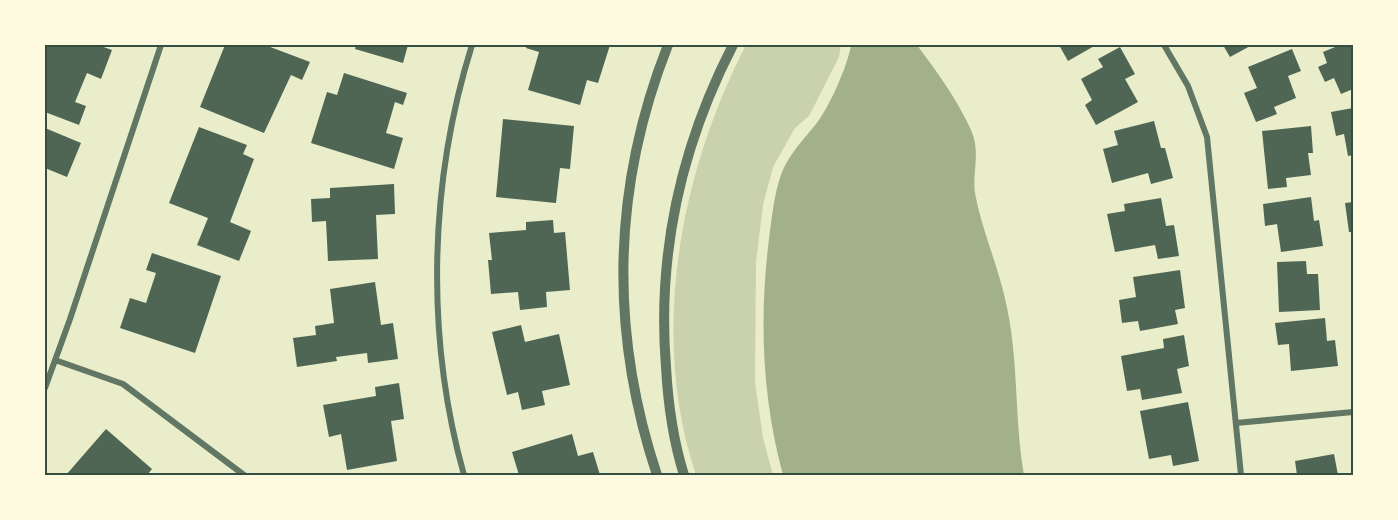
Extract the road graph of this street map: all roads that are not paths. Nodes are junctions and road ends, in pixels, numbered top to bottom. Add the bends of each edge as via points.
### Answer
1 (161, 45) edge
2 (472, 45) edge
3 (668, 45) edge
4 (733, 45) edge
5 (1164, 45) edge
6 (56, 360) junction
7 (45, 388) edge
8 (1353, 412) edge
9 (1236, 423) junction
10 (244, 475) edge
11 (464, 475) edge
12 (657, 475) edge
13 (684, 475) edge
14 (1241, 475) edge

1 - 6 street
2 - 11 street via 447,148 438,268 444,373
3 - 12 street via 649,93 638,137 626,202 623,265 626,343 640,419
4 - 13 street via 691,142 682,174 663,293 672,423
5 - 9 street via 1188,87 1207,137
6 - 7 street
6 - 10 street via 123,384
8 - 9 street
9 - 14 street

